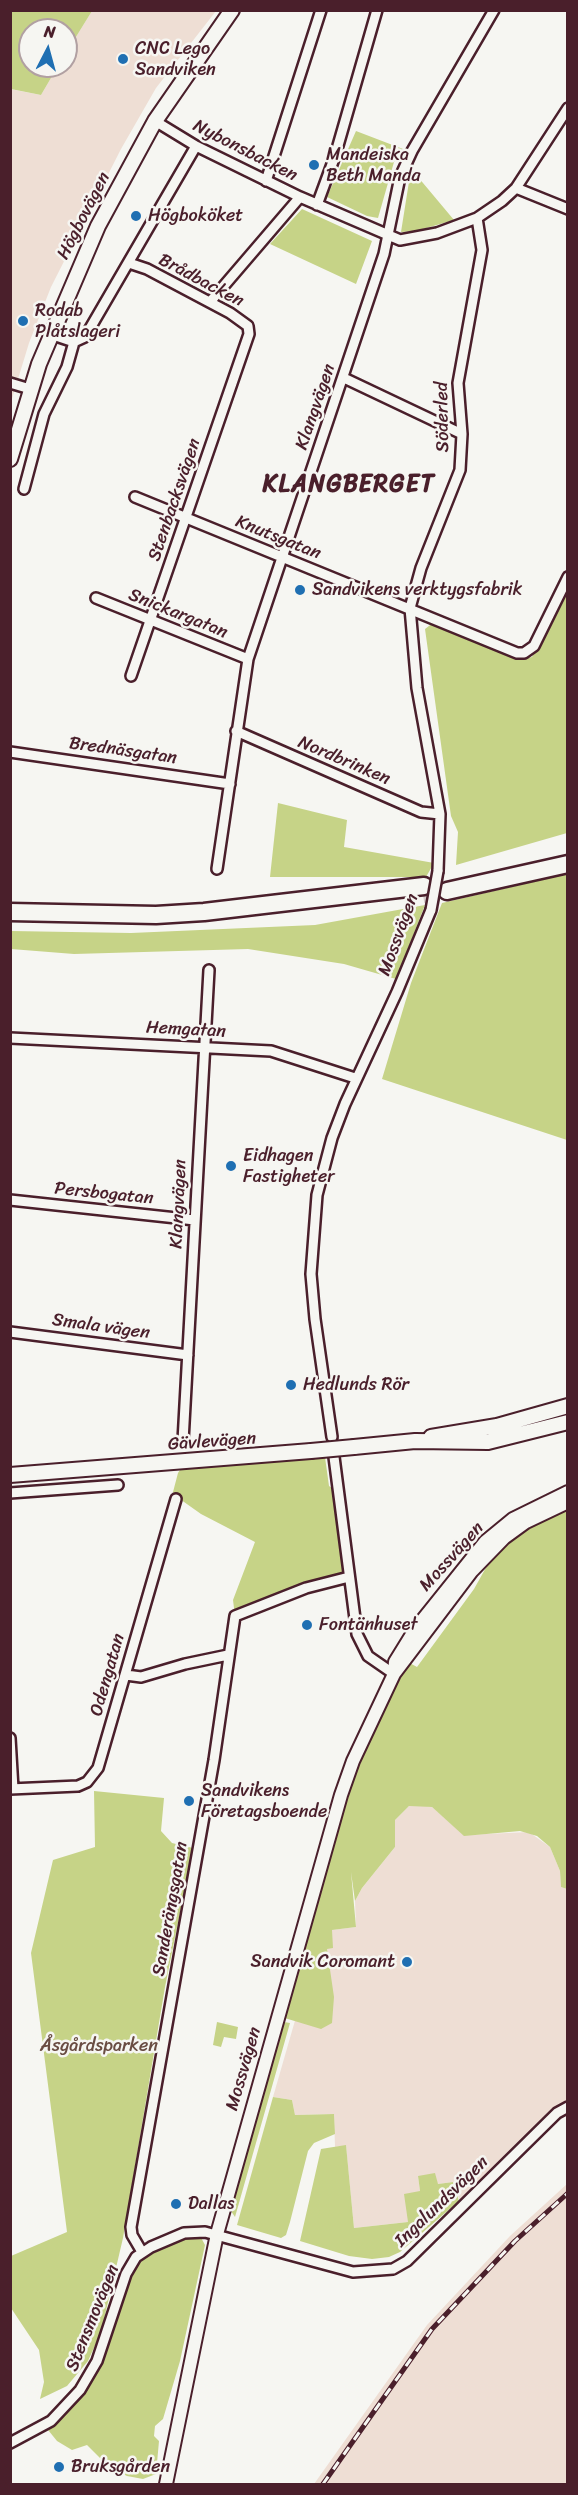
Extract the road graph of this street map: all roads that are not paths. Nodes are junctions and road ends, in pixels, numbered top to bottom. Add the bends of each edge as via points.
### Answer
1 (232, 10) edge
2 (321, 10) edge
3 (376, 10) edge
4 (494, 10) edge
5 (567, 108) edge
6 (155, 121) junction
7 (196, 146) junction
8 (266, 181) junction
9 (516, 188) junction
10 (300, 197) junction
11 (317, 205) junction
12 (567, 209) edge
13 (477, 218) junction
14 (388, 237) junction
15 (129, 263) junction
16 (210, 302) junction
17 (50, 334) junction
18 (249, 334) joint
19 (74, 342) junction
20 (344, 378) junction
21 (10, 383) edge
22 (30, 389) junction
23 (462, 434) junction
24 (10, 459) edge
25 (24, 489) dead end
26 (135, 497) dead end
27 (186, 518) junction
28 (282, 558) junction
29 (567, 577) edge
30 (96, 598) dead end
31 (410, 608) junction
32 (151, 621) junction
33 (249, 659) junction
34 (131, 676) dead end
35 (236, 731) junction
36 (10, 752) edge
37 (230, 784) junction
38 (440, 814) junction
39 (567, 854) edge
40 (567, 864) edge
41 (217, 869) dead end
42 (444, 882) junction
43 (426, 897) junction
44 (10, 912) edge
45 (10, 922) edge
46 (209, 970) dead end
47 (10, 1038) edge
48 (204, 1047) junction
49 (356, 1078) junction
50 (10, 1200) edge
51 (195, 1220) junction
52 (10, 1332) edge
53 (188, 1355) junction
54 (567, 1406) edge
55 (567, 1422) edge
56 (332, 1437) dead end
57 (183, 1441) dead end
58 (415, 1441) junction
59 (333, 1457) dead end
60 (10, 1475) edge
61 (118, 1485) dead end
62 (567, 1492) edge
63 (10, 1493) edge
64 (176, 1499) dead end
65 (567, 1502) edge
66 (350, 1577) junction
67 (228, 1655) junction
68 (394, 1674) junction
69 (126, 1675) junction
70 (10, 1738) edge
71 (12, 1789) edge
72 (567, 2107) edge
73 (217, 2234) junction
74 (142, 2252) junction
75 (10, 2443) edge
76 (166, 2484) edge

1 - 6 main road, Högbovägen
2 - 8 street
3 - 11 street via 335,156
4 - 14 street, Klangvägen via 404,168 396,188
5 - 9 street
6 - 7 street, Nybonsbacken
6 - 17 main road, Högbovägen via 98,226
7 - 8 street, Nybonsbacken
7 - 15 street, Brådbacken
8 - 10 street, Nybonsbacken
9 - 12 street
9 - 13 street
10 - 11 street, Nybonsbacken
10 - 16 street
11 - 14 street, Nybonsbacken
13 - 14 street via 422,237
13 - 23 street, Söderled via 482,250 459,376
14 - 20 street, Klangvägen
15 - 16 street, Brådbacken
15 - 19 street, Brådbacken via 85,337
16 - 18 street, Brådbacken via 248,326
17 - 19 street
17 - 22 main road, Högbovägen
18 - 27 street, Stenbacksvägen
19 - 25 street via 67,367 44,414
20 - 23 street
20 - 28 street, Klangvägen
21 - 22 street
22 - 24 main road, Högbovägen
23 - 31 street, Söderled via 457,482 421,568
26 - 27 street, Knutsgatan
27 - 28 street, Knutsgatan
27 - 32 street, Stenbacksvägen
28 - 31 street, Knutsgatan
28 - 33 street, Klangvägen
29 - 31 street via 534,646 524,653
30 - 32 street, Snickargatan
31 - 38 street, Mossvägen via 417,688
32 - 33 street, Snickargatan
32 - 34 street, Stenbacksvägen
33 - 35 street, Klangvägen
35 - 37 street, Klangvägen
35 - 38 street, Nordbrinken via 411,808
36 - 37 street, Brednäsgatan
37 - 41 street, Klangvägen
38 - 42 street, Mossvägen
39 - 42 highway
40 - 42 highway
42 - 43 street, Mossvägen, bridge
43 - 44 highway via 145,915
43 - 45 highway via 196,922
43 - 49 street, Mossvägen via 397,992
46 - 48 street, Klangvägen
47 - 48 street, Hemgatan
48 - 49 street, Hemgatan via 271,1051
48 - 51 street, Klangvägen
49 - 56 street, Mossvägen via 323,1168 314,1224 315,1319
50 - 51 street, Persbogatan
51 - 53 street, Klangvägen
52 - 53 street, Smala vägen
53 - 57 street, Klangvägen
54 - 58 main road, Gävlevägen via 497,1426
55 - 58 main road, Gävlevägen via 488,1442
58 - 60 main road, Gävlevägen, bridge
59 - 66 street
61 - 63 street
62 - 68 street, Mossvägen via 513,1520 485,1542 416,1628 394,1662
64 - 69 street, Odengatan
65 - 68 street, Mossvägen via 504,1538 462,1582
66 - 67 street, Sanderängsgatan via 306,1588 237,1614
66 - 68 street via 361,1647 378,1665
67 - 69 street via 141,1677
67 - 74 street, Sanderängsgatan via 214,1760 131,2227
68 - 73 street, Mossvägen via 363,1737 341,1796
69 - 71 street, Odengatan via 98,1767 87,1782 68,1787
70 - 71 street
72 - 73 street, Ingalundsvägen via 407,2261 393,2269 353,2272
73 - 74 street, Stensmovägen via 184,2233
73 - 76 street, Mossvägen
74 - 75 street, Stensmovägen via 126,2274 97,2361 80,2390 51,2421

